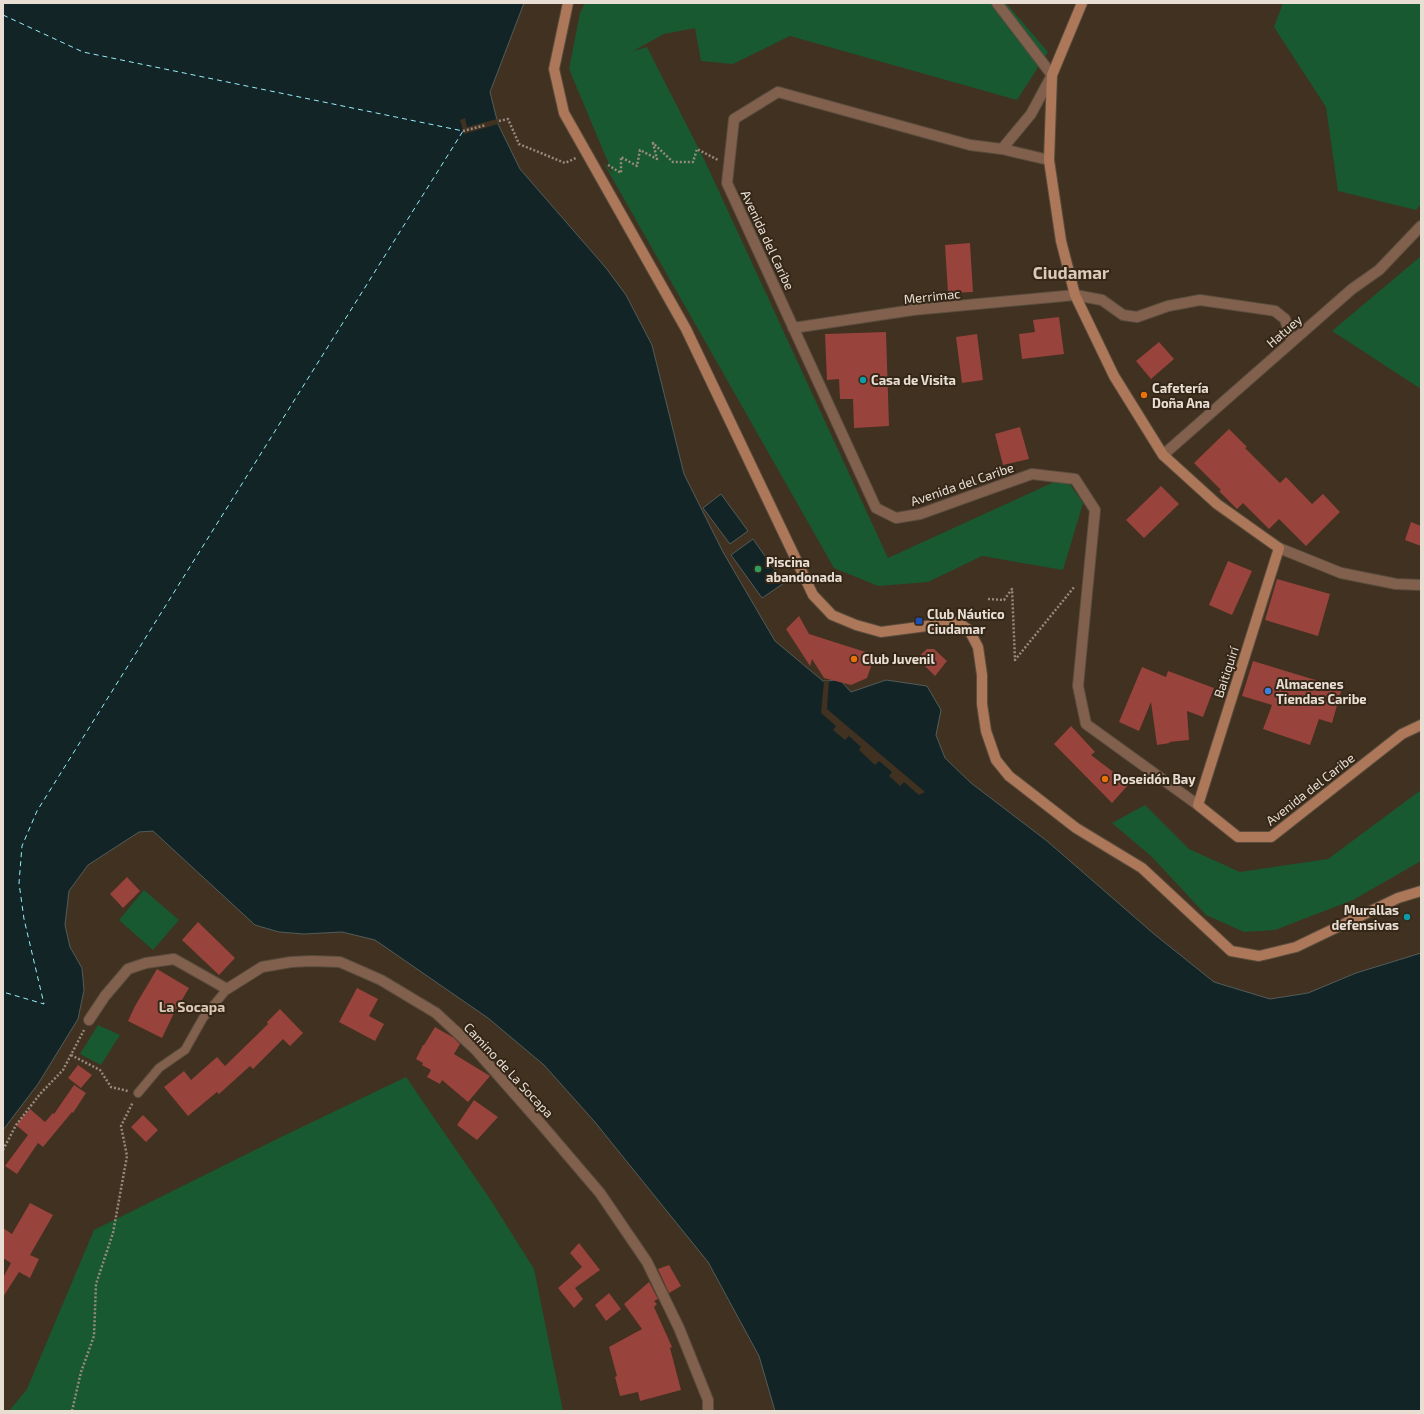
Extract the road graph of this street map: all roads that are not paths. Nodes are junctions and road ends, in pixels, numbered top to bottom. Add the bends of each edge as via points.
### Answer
1 (568, 3) edge
2 (996, 3) edge
3 (1082, 3) edge
4 (1052, 75) junction
5 (1002, 149) junction
6 (1048, 160) junction
7 (1421, 226) edge
8 (1075, 295) junction
9 (793, 328) junction
10 (1292, 342) junction
11 (1163, 455) junction
12 (1279, 548) junction
13 (1421, 585) edge
14 (1421, 725) edge
15 (1198, 805) junction
16 (1421, 891) edge
17 (227, 989) junction
18 (89, 1020) road end
19 (138, 1093) road end
20 (708, 1411) edge

1 - 16 main road via 554,69 564,113 686,330 813,595 832,615 881,632 957,622 969,630 978,647 986,731 996,760 1009,776 1076,828 1142,868 1231,951 1260,956 1296,947 1398,898
2 - 4 street
3 - 4 main road
4 - 5 street via 1031,114
4 - 6 main road
5 - 6 street, Avenida del Caribe
5 - 9 street, Avenida del Caribe via 970,145 778,92 734,119 727,183
6 - 8 main road via 1061,241
7 - 10 street, Hatuey via 1379,270 1352,289
8 - 9 street, Merrimac via 913,310
8 - 10 street, Merrimac via 1102,300 1123,315 1138,317 1168,306 1200,300 1275,311 1285,319
8 - 11 main road via 1114,376
9 - 15 street, Avenida del Caribe via 876,508 896,518 920,514 1032,474 1075,479 1095,510 1078,686 1086,724
10 - 11 street, Hatuey
11 - 12 main road via 1217,504
12 - 13 street via 1341,573 1396,584
12 - 15 main road, Baitiquirí
14 - 15 main road, Avenida del Caribe via 1402,734 1271,837 1238,837
17 - 18 street via 174,959 146,963 128,968
17 - 19 lane via 203,1018 185,1050 160,1068
17 - 20 street, Camino de La Socapa via 262,967 291,962 340,962 381,980 436,1013 475,1049 600,1193 647,1262 679,1328 708,1400

